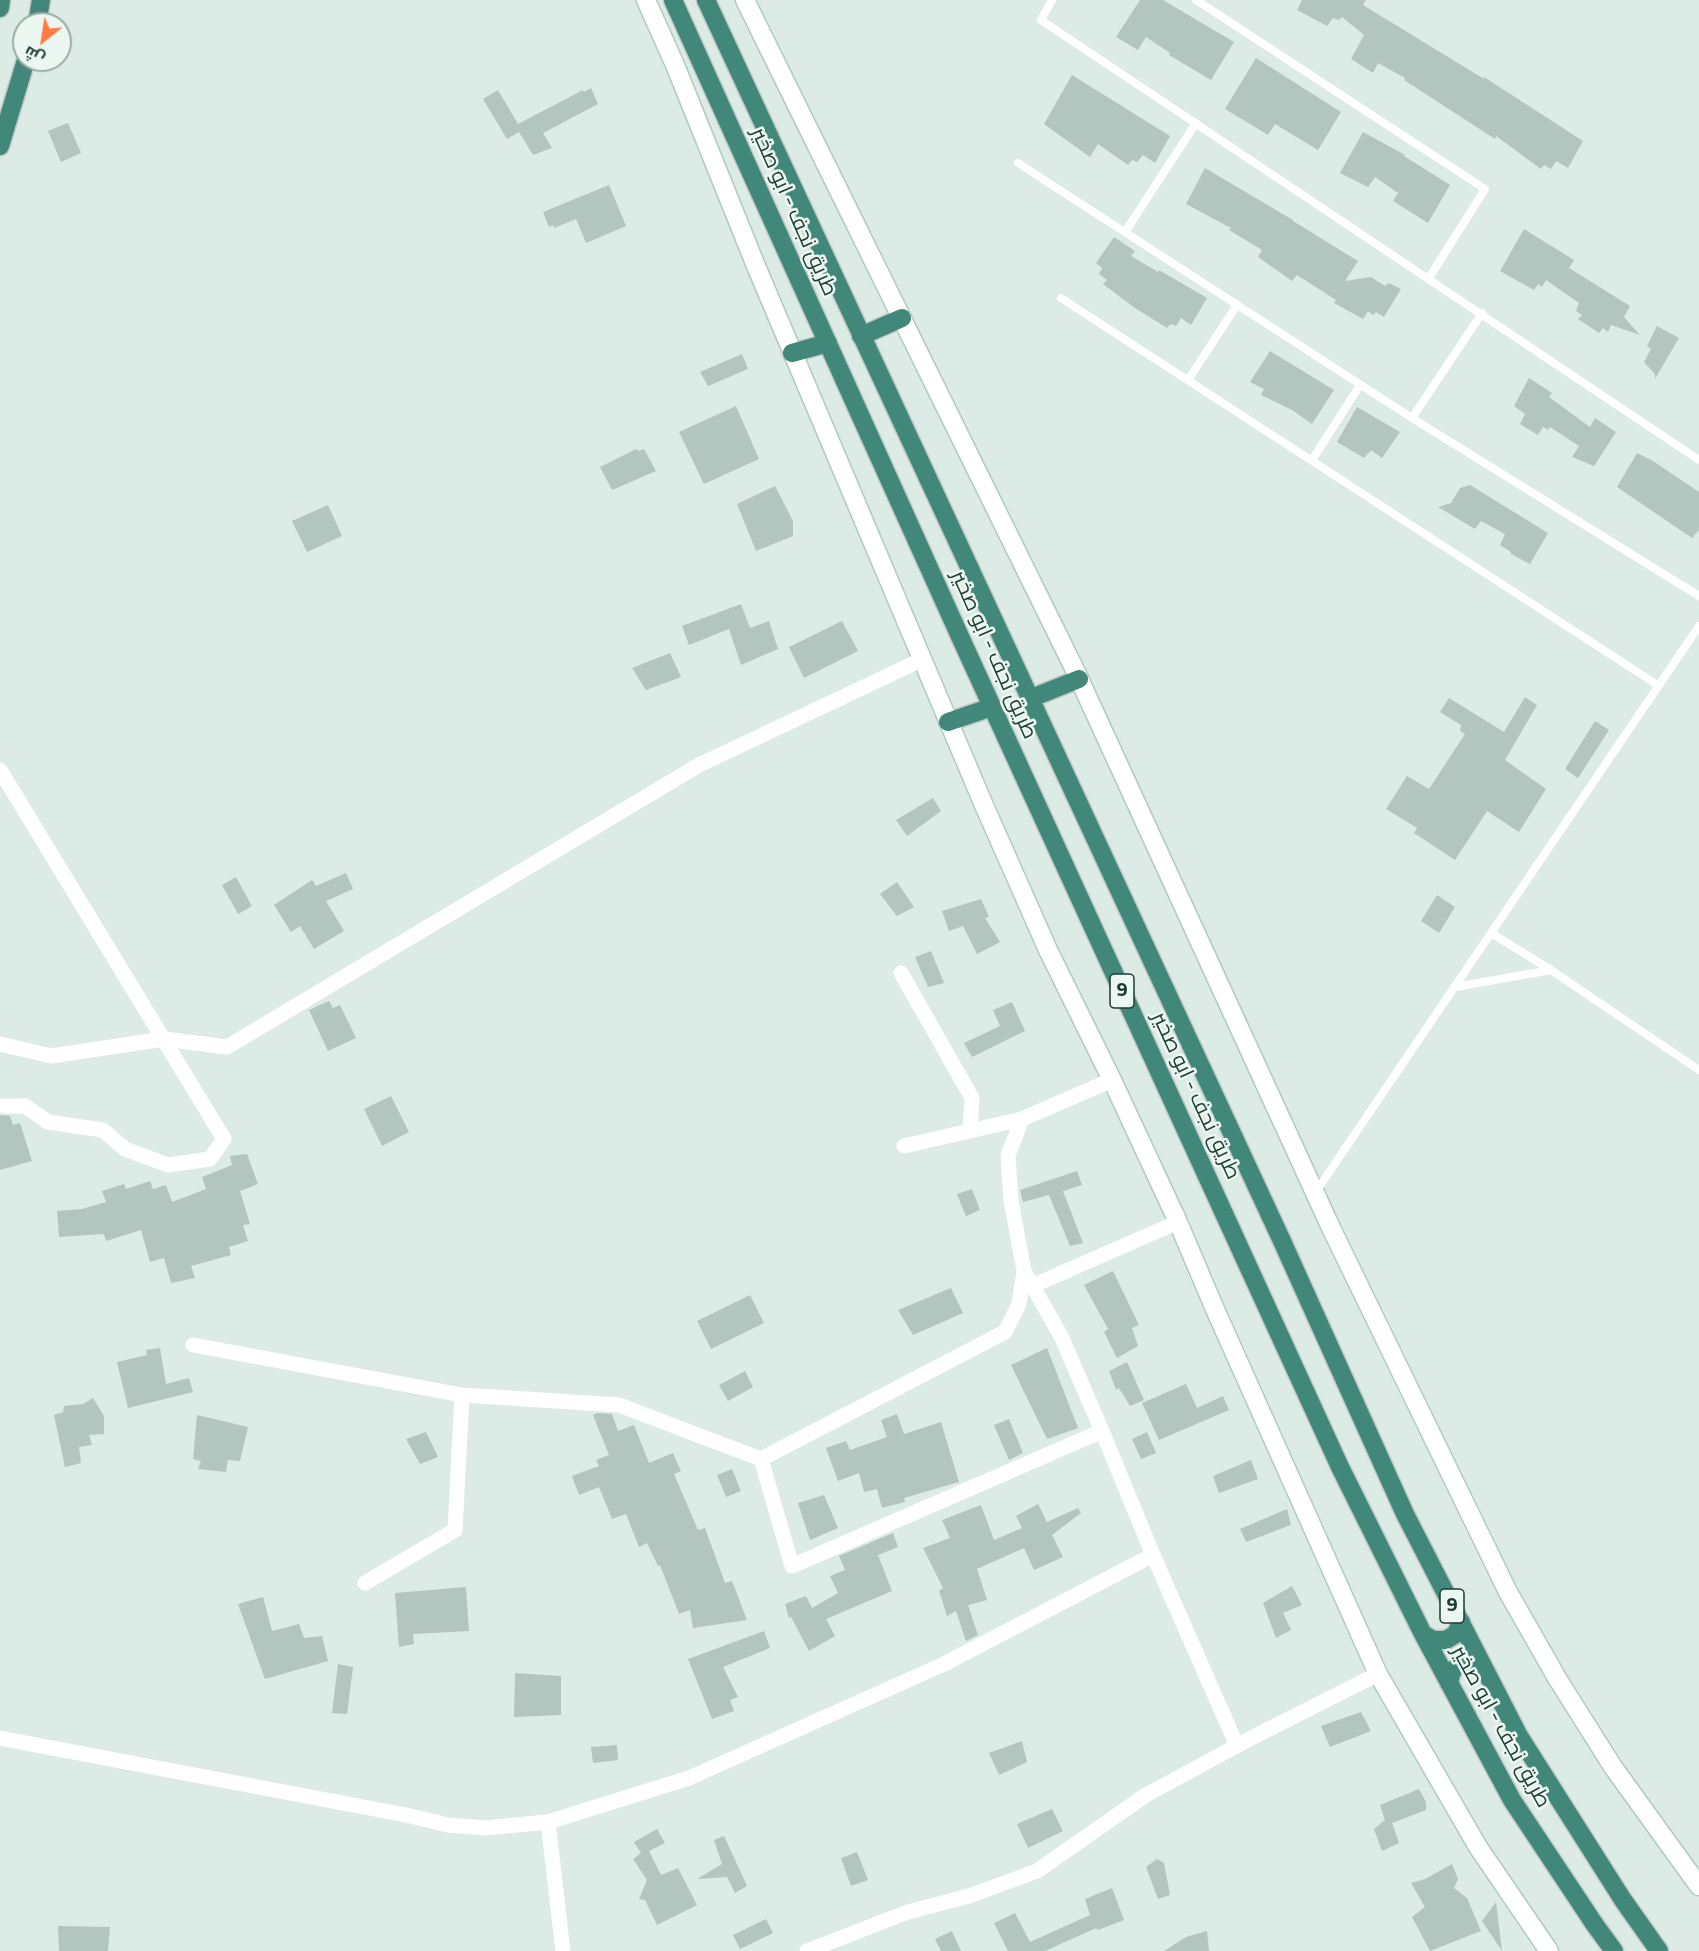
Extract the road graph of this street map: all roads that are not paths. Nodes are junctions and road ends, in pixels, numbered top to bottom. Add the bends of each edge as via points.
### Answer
1 (1, 0) edge
2 (646, 0) edge
3 (706, 0) edge
4 (717, 0) edge
5 (745, 0) edge
6 (1052, 0) edge
7 (1196, 0) edge
8 (672, 2) edge
9 (0, 8) edge
10 (720, 31) junction
11 (22, 72) edge
12 (1196, 123) junction
13 (0, 146) edge
14 (1018, 163) dead end
15 (1125, 232) junction
16 (1429, 278) junction
17 (1061, 298) dead end
18 (1237, 305) junction
19 (1482, 313) junction
20 (902, 318) junction
21 (861, 336) junction
22 (828, 343) junction
23 (792, 353) junction
24 (1188, 380) junction
25 (1360, 385) junction
26 (1412, 418) junction
27 (1312, 460) junction
28 (1699, 460) edge
29 (1699, 596) edge
30 (1699, 626) edge
31 (921, 660) junction
32 (1079, 679) junction
33 (1659, 686) junction
34 (1029, 699) junction
35 (992, 706) junction
36 (948, 722) junction
37 (0, 770) edge
38 (1491, 933) junction
39 (1551, 970) junction
40 (901, 973) dead end
41 (1455, 987) junction
42 (164, 1039) junction
43 (0, 1044) edge
44 (1699, 1070) edge
45 (1112, 1080) junction
46 (4, 1107) dead end
47 (1022, 1119) junction
48 (970, 1131) junction
49 (904, 1146) dead end
50 (1315, 1193) junction
51 (1178, 1222) junction
52 (1024, 1271) junction
53 (1032, 1286) junction
54 (193, 1345) dead end
55 (462, 1395) junction
56 (1102, 1431) junction
57 (761, 1459) junction
58 (1153, 1555) junction
59 (365, 1583) dead end
60 (1461, 1622) junction
61 (1423, 1634) junction
62 (1484, 1670) junction
63 (1378, 1674) junction
64 (1449, 1683) junction
65 (0, 1738) edge
66 (1237, 1746) junction
67 (548, 1822) junction
68 (1699, 1886) edge
69 (563, 1951) edge
70 (807, 1951) edge
71 (1549, 1951) edge
72 (1614, 1951) edge
73 (1659, 1951) edge

1 - 9 highway
2 - 23 main road
3 - 10 highway, 9
4 - 10 highway
5 - 20 main road
6 - 12 lane via 1041,20
7 - 16 lane via 1485,189
8 - 22 highway, طريق نجف - ابو صخير / 9
10 - 21 highway, طريق نجف - ابو صخير / 9
11 - 13 highway
12 - 15 lane
12 - 16 lane
14 - 15 lane
15 - 18 lane
16 - 19 lane
17 - 24 lane
18 - 24 lane
18 - 25 lane
19 - 26 lane
19 - 28 lane
20 - 21 highway
20 - 32 main road
21 - 34 highway, طريق نجف - ابو صخير / 9
22 - 23 highway
22 - 35 highway, طريق نجف - ابو صخير / 9
23 - 31 main road
24 - 27 lane
25 - 26 lane
25 - 27 lane
26 - 29 lane
27 - 33 lane
30 - 33 lane
31 - 36 main road
31 - 42 street via 699,765 227,1047
32 - 34 highway
32 - 50 main road
33 - 38 lane
34 - 60 highway, طريق نجف - ابو صخير / 9 via 1405,1514
35 - 36 highway
35 - 61 highway, طريق نجف - ابو صخير / 9 via 1340,1467
36 - 45 main road via 1048,950
37 - 42 street
38 - 39 lane
38 - 41 lane
39 - 41 lane
39 - 44 lane
40 - 48 street via 972,1098
41 - 50 lane
42 - 43 street via 51,1056
42 - 46 street via 224,1139 210,1159 168,1165 125,1149 103,1130 48,1122 25,1106
45 - 47 street
45 - 51 main road
47 - 48 street
47 - 52 street via 1008,1156 1011,1201
48 - 49 street
50 - 68 main road via 1508,1592 1613,1767
51 - 53 street
51 - 63 main road
52 - 53 street
52 - 57 street via 1019,1304 1005,1332
53 - 56 street via 1061,1336
54 - 55 street
55 - 57 street via 619,1405
55 - 59 street via 455,1530
56 - 57 street via 792,1566
56 - 58 street
58 - 66 street
58 - 67 street via 944,1664 689,1778
60 - 61 highway via 1456,1634 1446,1641
60 - 62 highway, طريق نجف - ابو صخير / 9
61 - 64 highway, طريق نجف - ابو صخير / 9
62 - 64 highway via 1474,1663 1461,1663 1452,1671
62 - 73 highway, طريق نجف - ابو صخير / 9 via 1519,1736
63 - 66 street
63 - 71 main road via 1478,1847
64 - 72 highway, طريق نجف - ابو صخير / 9 via 1512,1800
65 - 67 street via 448,1825 485,1828
66 - 70 street via 1146,1795 1037,1871 969,1896 908,1912
67 - 69 street

